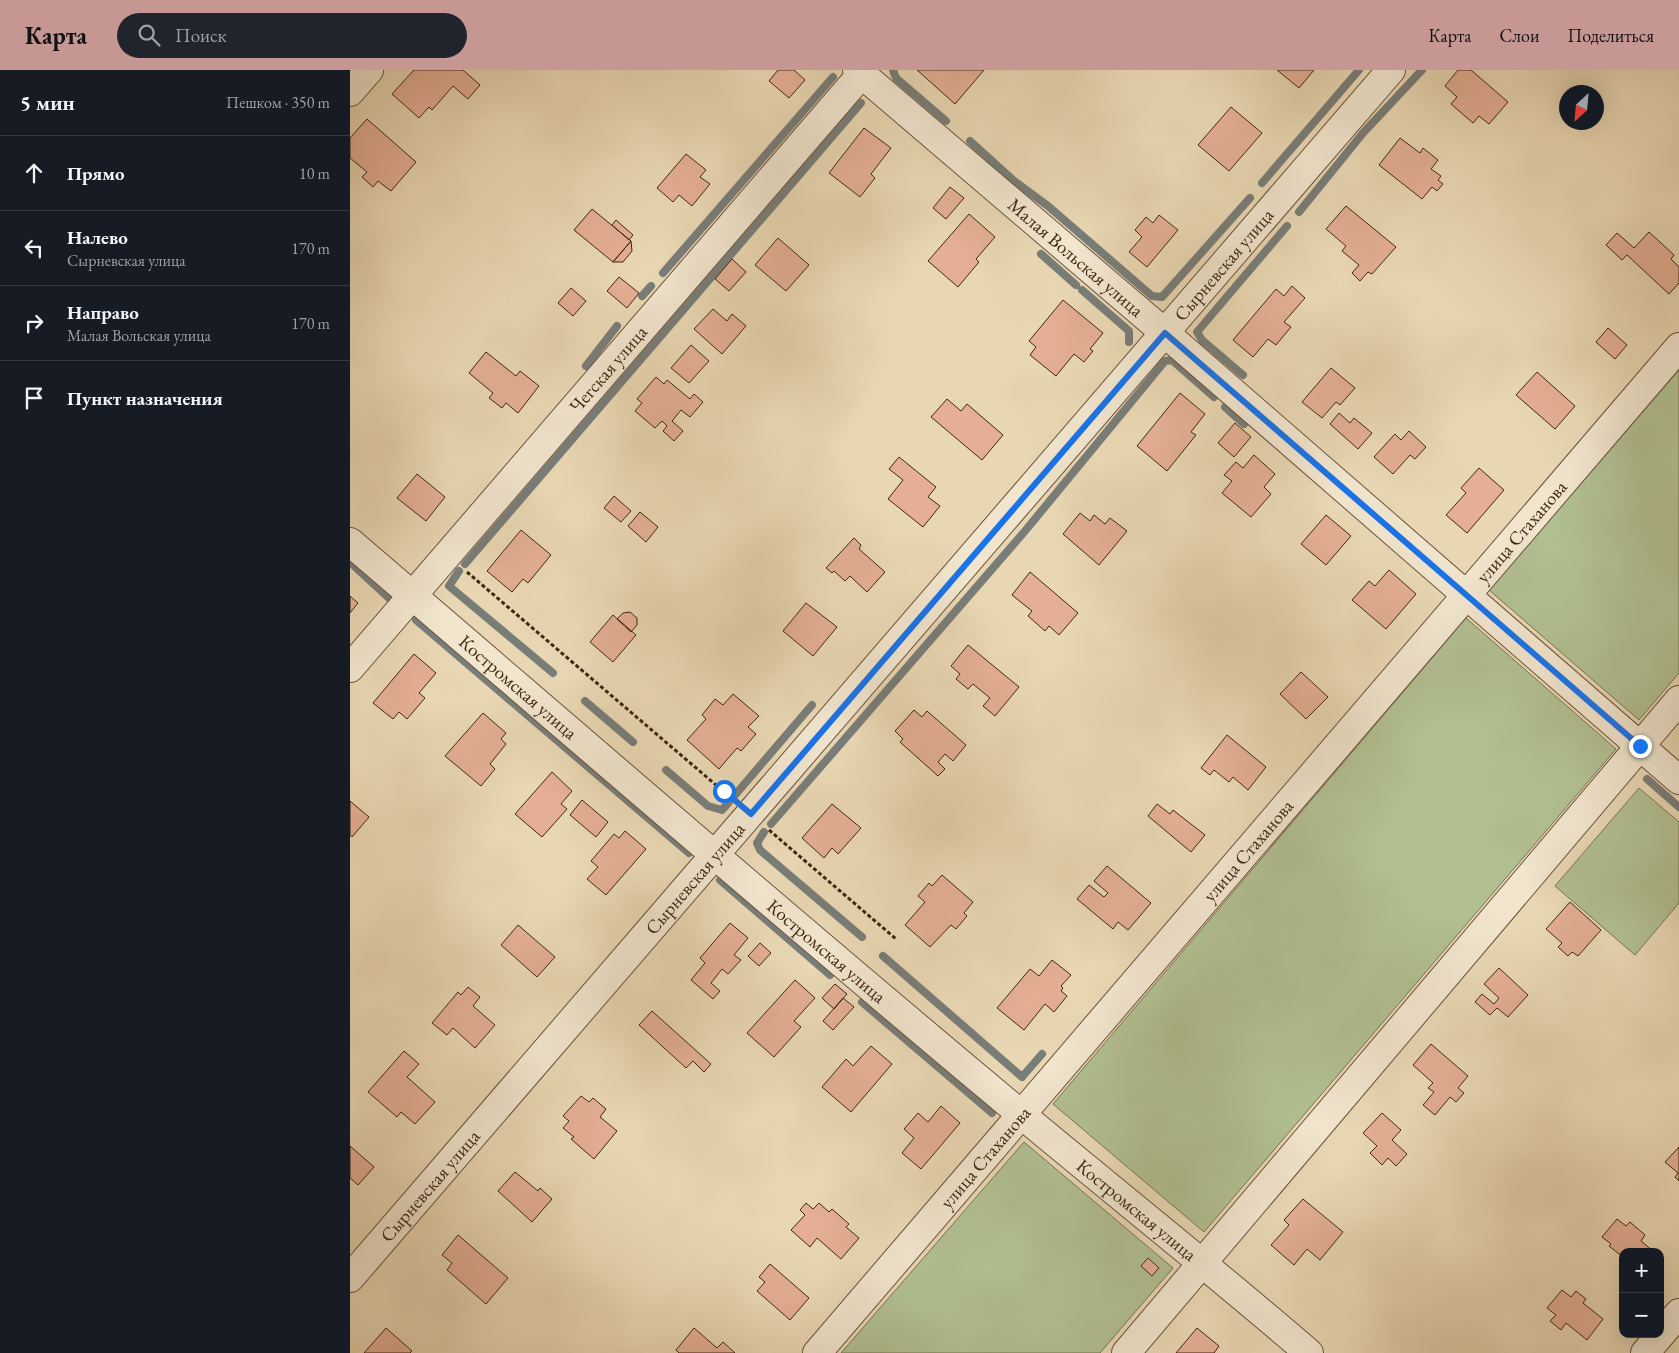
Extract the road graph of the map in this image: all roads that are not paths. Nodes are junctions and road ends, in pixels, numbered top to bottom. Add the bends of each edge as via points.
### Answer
1 (369, 70) edge
2 (1391, 70) edge
3 (861, 71) edge
4 (350, 92) edge
5 (1165, 333) junction
6 (1679, 348) edge
7 (350, 542) edge
8 (412, 595) junction
9 (1466, 595) junction
10 (350, 668) edge
11 (1679, 700) edge
12 (1640, 746) junction
13 (1679, 780) edge
14 (716, 855) junction
15 (1022, 1115) junction
16 (1203, 1263) junction
17 (350, 1278) edge
18 (1679, 1313) edge
19 (817, 1353) edge
20 (1126, 1353) edge
21 (1309, 1353) edge
22 (1645, 1353) edge

1 - 4 street
2 - 5 street, Сырневская улица
3 - 5 street, Малая Вольская улица
3 - 8 street, Чегская улица
5 - 9 street, Малая Вольская улица
5 - 14 street, Сырневская улица
6 - 9 street, улица Стаханова
7 - 8 street, Костромская улица
8 - 10 street, Чегская улица
8 - 14 street, Костромская улица
9 - 12 street, Малая Вольская улица
9 - 15 street, улица Стаханова
11 - 12 street
12 - 13 street, Малая Вольская улица
12 - 16 street
14 - 15 street, Костромская улица
14 - 17 street, Сырневская улица
15 - 16 street, Костромская улица
15 - 19 street, улица Стаханова
16 - 20 street
16 - 21 street, Костромская улица
18 - 22 street

